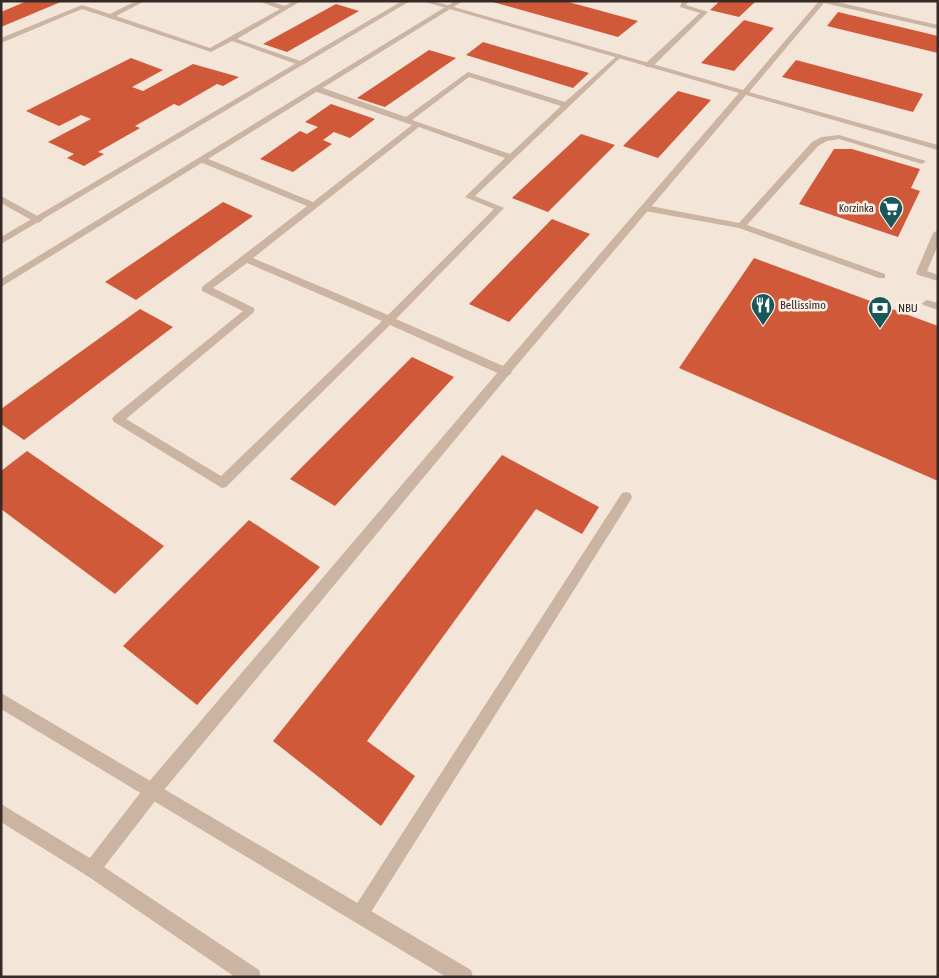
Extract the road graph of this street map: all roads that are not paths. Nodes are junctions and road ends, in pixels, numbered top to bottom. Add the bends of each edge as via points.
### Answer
1 (142, 1) edge
2 (261, 1) edge
3 (298, 1) edge
4 (407, 1) edge
5 (425, 1) edge
6 (460, 1) edge
7 (686, 1) edge
8 (823, 1) edge
9 (285, 8) junction
10 (450, 8) junction
11 (110, 16) junction
12 (938, 28) edge
13 (231, 39) junction
14 (1, 41) edge
15 (619, 56) junction
16 (302, 63) junction
17 (649, 65) junction
18 (317, 89) junction
19 (744, 92) junction
20 (566, 104) junction
21 (407, 120) junction
22 (418, 124) junction
23 (938, 148) edge
24 (511, 157) junction
25 (203, 160) junction
26 (922, 161) dead end
27 (1, 199) edge
28 (314, 206) junction
29 (645, 208) junction
30 (38, 220) junction
31 (741, 226) junction
32 (938, 233) edge
33 (1, 241) edge
34 (246, 259) junction
35 (882, 276) dead end
36 (938, 278) edge
37 (1, 284) edge
38 (927, 303) dead end
39 (938, 307) edge
40 (389, 320) junction
41 (506, 372) junction
42 (626, 496) dead end
43 (1, 700) edge
44 (153, 790) junction
45 (1, 812) edge
46 (92, 869) junction
47 (360, 914) junction
48 (252, 977) edge
49 (464, 977) edge

1 - 11 street
2 - 9 street
3 - 9 street
4 - 16 street
5 - 10 street
6 - 10 street
7 - 17 street via 682,6 706,12
8 - 12 street
8 - 19 street
9 - 13 street
10 - 15 street
10 - 18 street
11 - 13 street via 211,50
11 - 14 street via 82,7
13 - 16 street
15 - 17 street
15 - 20 street
16 - 30 street
17 - 19 street
18 - 21 street
18 - 25 street
19 - 23 street
19 - 29 street
20 - 21 street via 468,74
20 - 24 street
21 - 22 street
22 - 24 street
22 - 28 street
24 - 40 street via 469,197 500,208
25 - 28 street
25 - 37 street
26 - 31 street via 840,137 825,139 815,144
27 - 30 street
28 - 34 street
29 - 31 street
29 - 41 street
30 - 33 street
31 - 35 street
32 - 36 street via 921,273
34 - 40 street
34 - 40 street via 206,289 250,310 118,419 222,483
38 - 39 street
40 - 41 street
41 - 44 street
42 - 47 street
43 - 44 street
44 - 46 street
44 - 47 street
45 - 46 street
46 - 48 street
47 - 49 street

